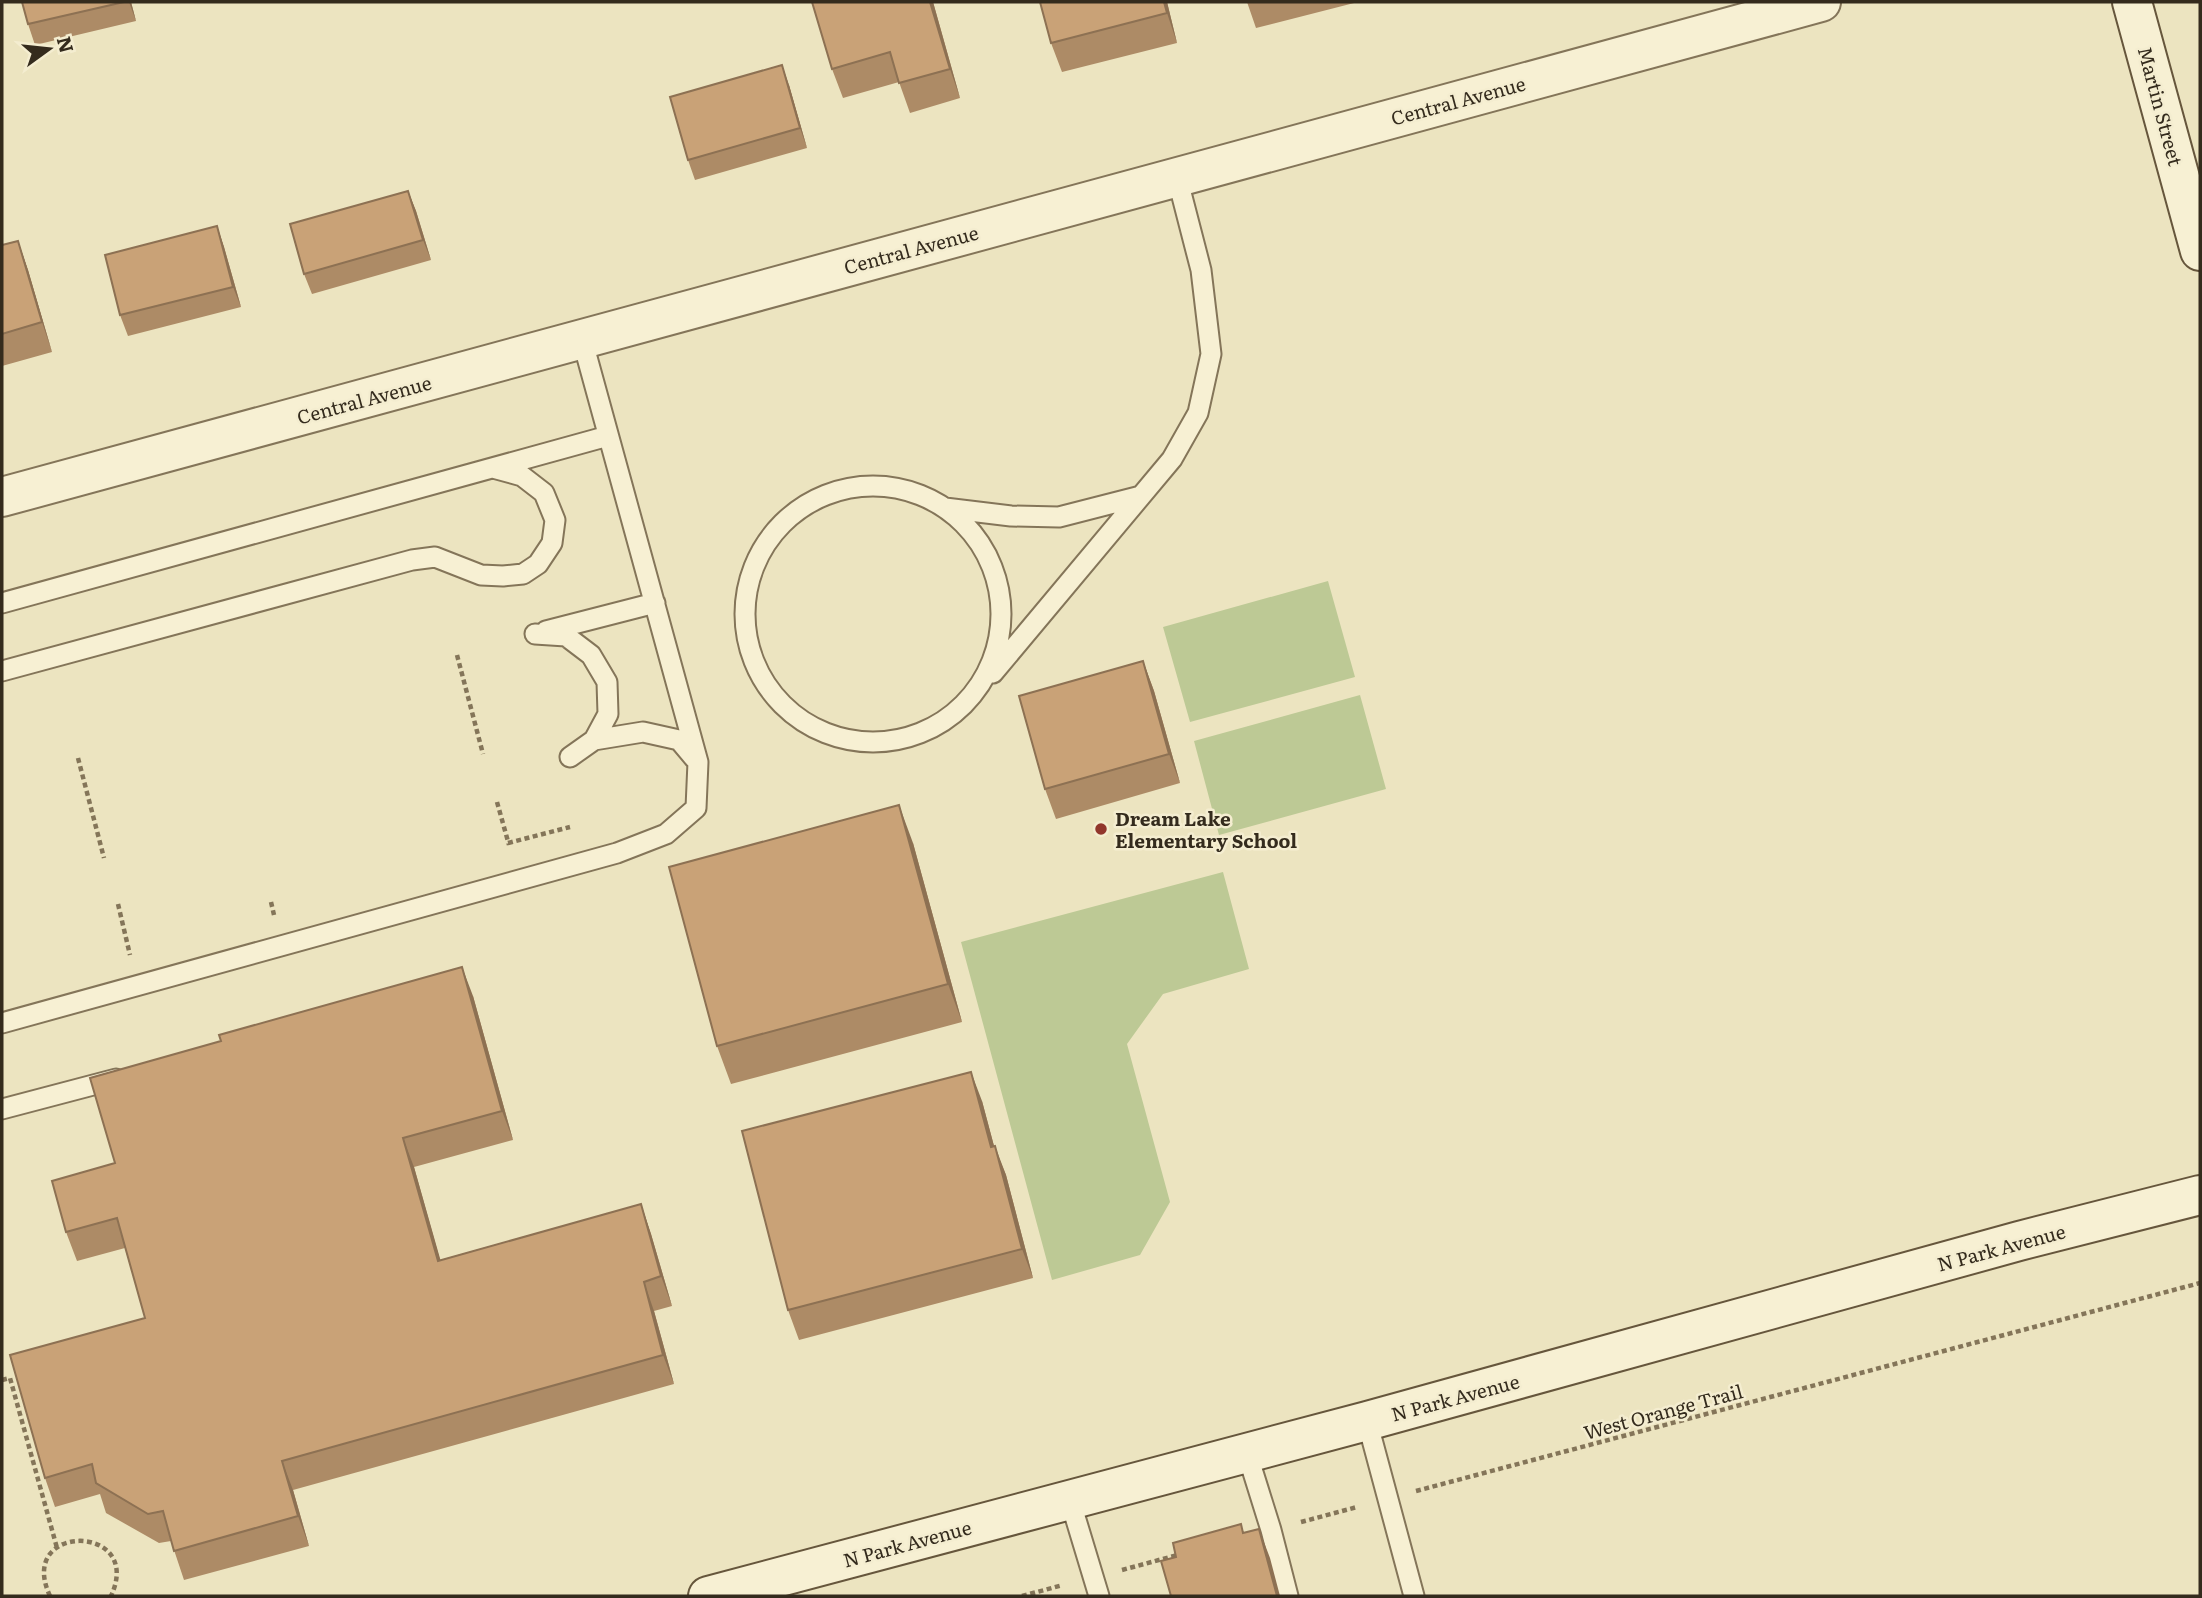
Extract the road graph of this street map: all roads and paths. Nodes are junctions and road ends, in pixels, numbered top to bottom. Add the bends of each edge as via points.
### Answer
1 (1821, 2) edge
2 (2132, 2) edge
3 (1177, 177) junction
4 (2200, 251) edge
5 (582, 339) junction
6 (608, 436) junction
7 (493, 468) junction
8 (1141, 495) junction
9 (2, 497) edge
10 (945, 508) junction
11 (2, 603) edge
12 (654, 603) junction
13 (457, 655) dead end
14 (2, 671) edge
15 (972, 698) junction
16 (594, 740) junction
17 (483, 754) dead end
18 (570, 757) dead end
19 (78, 758) dead end
20 (698, 762) junction
21 (497, 802) dead end
22 (570, 827) dead end
23 (508, 844) junction
24 (512, 855) dead end
25 (104, 858) dead end
26 (271, 902) dead end
27 (118, 904) dead end
28 (276, 920) dead end
29 (132, 959) dead end
30 (2, 1023) edge
31 (140, 1072) edge
32 (2, 1110) edge
33 (2200, 1195) edge
34 (2200, 1283) edge
35 (2, 1380) edge
36 (1367, 1421) junction
37 (1247, 1453) junction
38 (1388, 1498) junction
39 (1070, 1500) junction
40 (1271, 1530) junction
41 (57, 1548) junction
42 (1183, 1553) edge
43 (1133, 1567) dead end
44 (1058, 1587) dead end
45 (50, 1596) edge
46 (111, 1596) edge
47 (708, 1596) edge
48 (1022, 1596) edge
49 (1099, 1596) edge
50 (1288, 1596) edge
51 (1414, 1596) edge

1 - 3 street, Central Avenue
2 - 4 street, Martin Street
3 - 5 street, Central Avenue
3 - 8 lane via 1201,270 1211,354 1198,413 1172,459
5 - 6 lane
5 - 9 street, Central Avenue
6 - 7 lane
6 - 12 lane
7 - 11 lane
7 - 14 lane via 522,476 544,493 555,520 552,543 538,564 523,574 481,575 435,557 412,560
8 - 10 lane via 1059,517
8 - 15 lane
10 - 15 lane via 975,536 995,572 1002,615 994,659
10 - 15 lane via 895,488 868,485 828,493 793,513 766,543 749,581 744,621 754,661 776,699 811,727 853,742 897,741 938,726
12 - 16 lane via 535,634 566,636 591,655 607,682 608,714
12 - 20 lane
13 - 17 path
16 - 18 lane
16 - 20 lane via 643,732 679,740
19 - 25 path
20 - 30 lane via 696,808 666,834 617,853
21 - 23 path
22 - 23 path
23 - 24 path
26 - 28 path
27 - 29 path
31 - 32 lane
33 - 36 street, N Park Avenue
34 - 38 path, West Orange Trail
35 - 41 path via 10,1378
36 - 37 street, N Park Avenue
36 - 38 lane
37 - 39 street, N Park Avenue
37 - 40 lane
38 - 40 path, West Orange Trail
38 - 51 lane
39 - 47 street, N Park Avenue
39 - 49 lane
40 - 50 lane
41 - 45 path via 46,1561 44,1574
41 - 46 path via 86,1540 107,1552 117,1574
42 - 43 path
44 - 48 path

